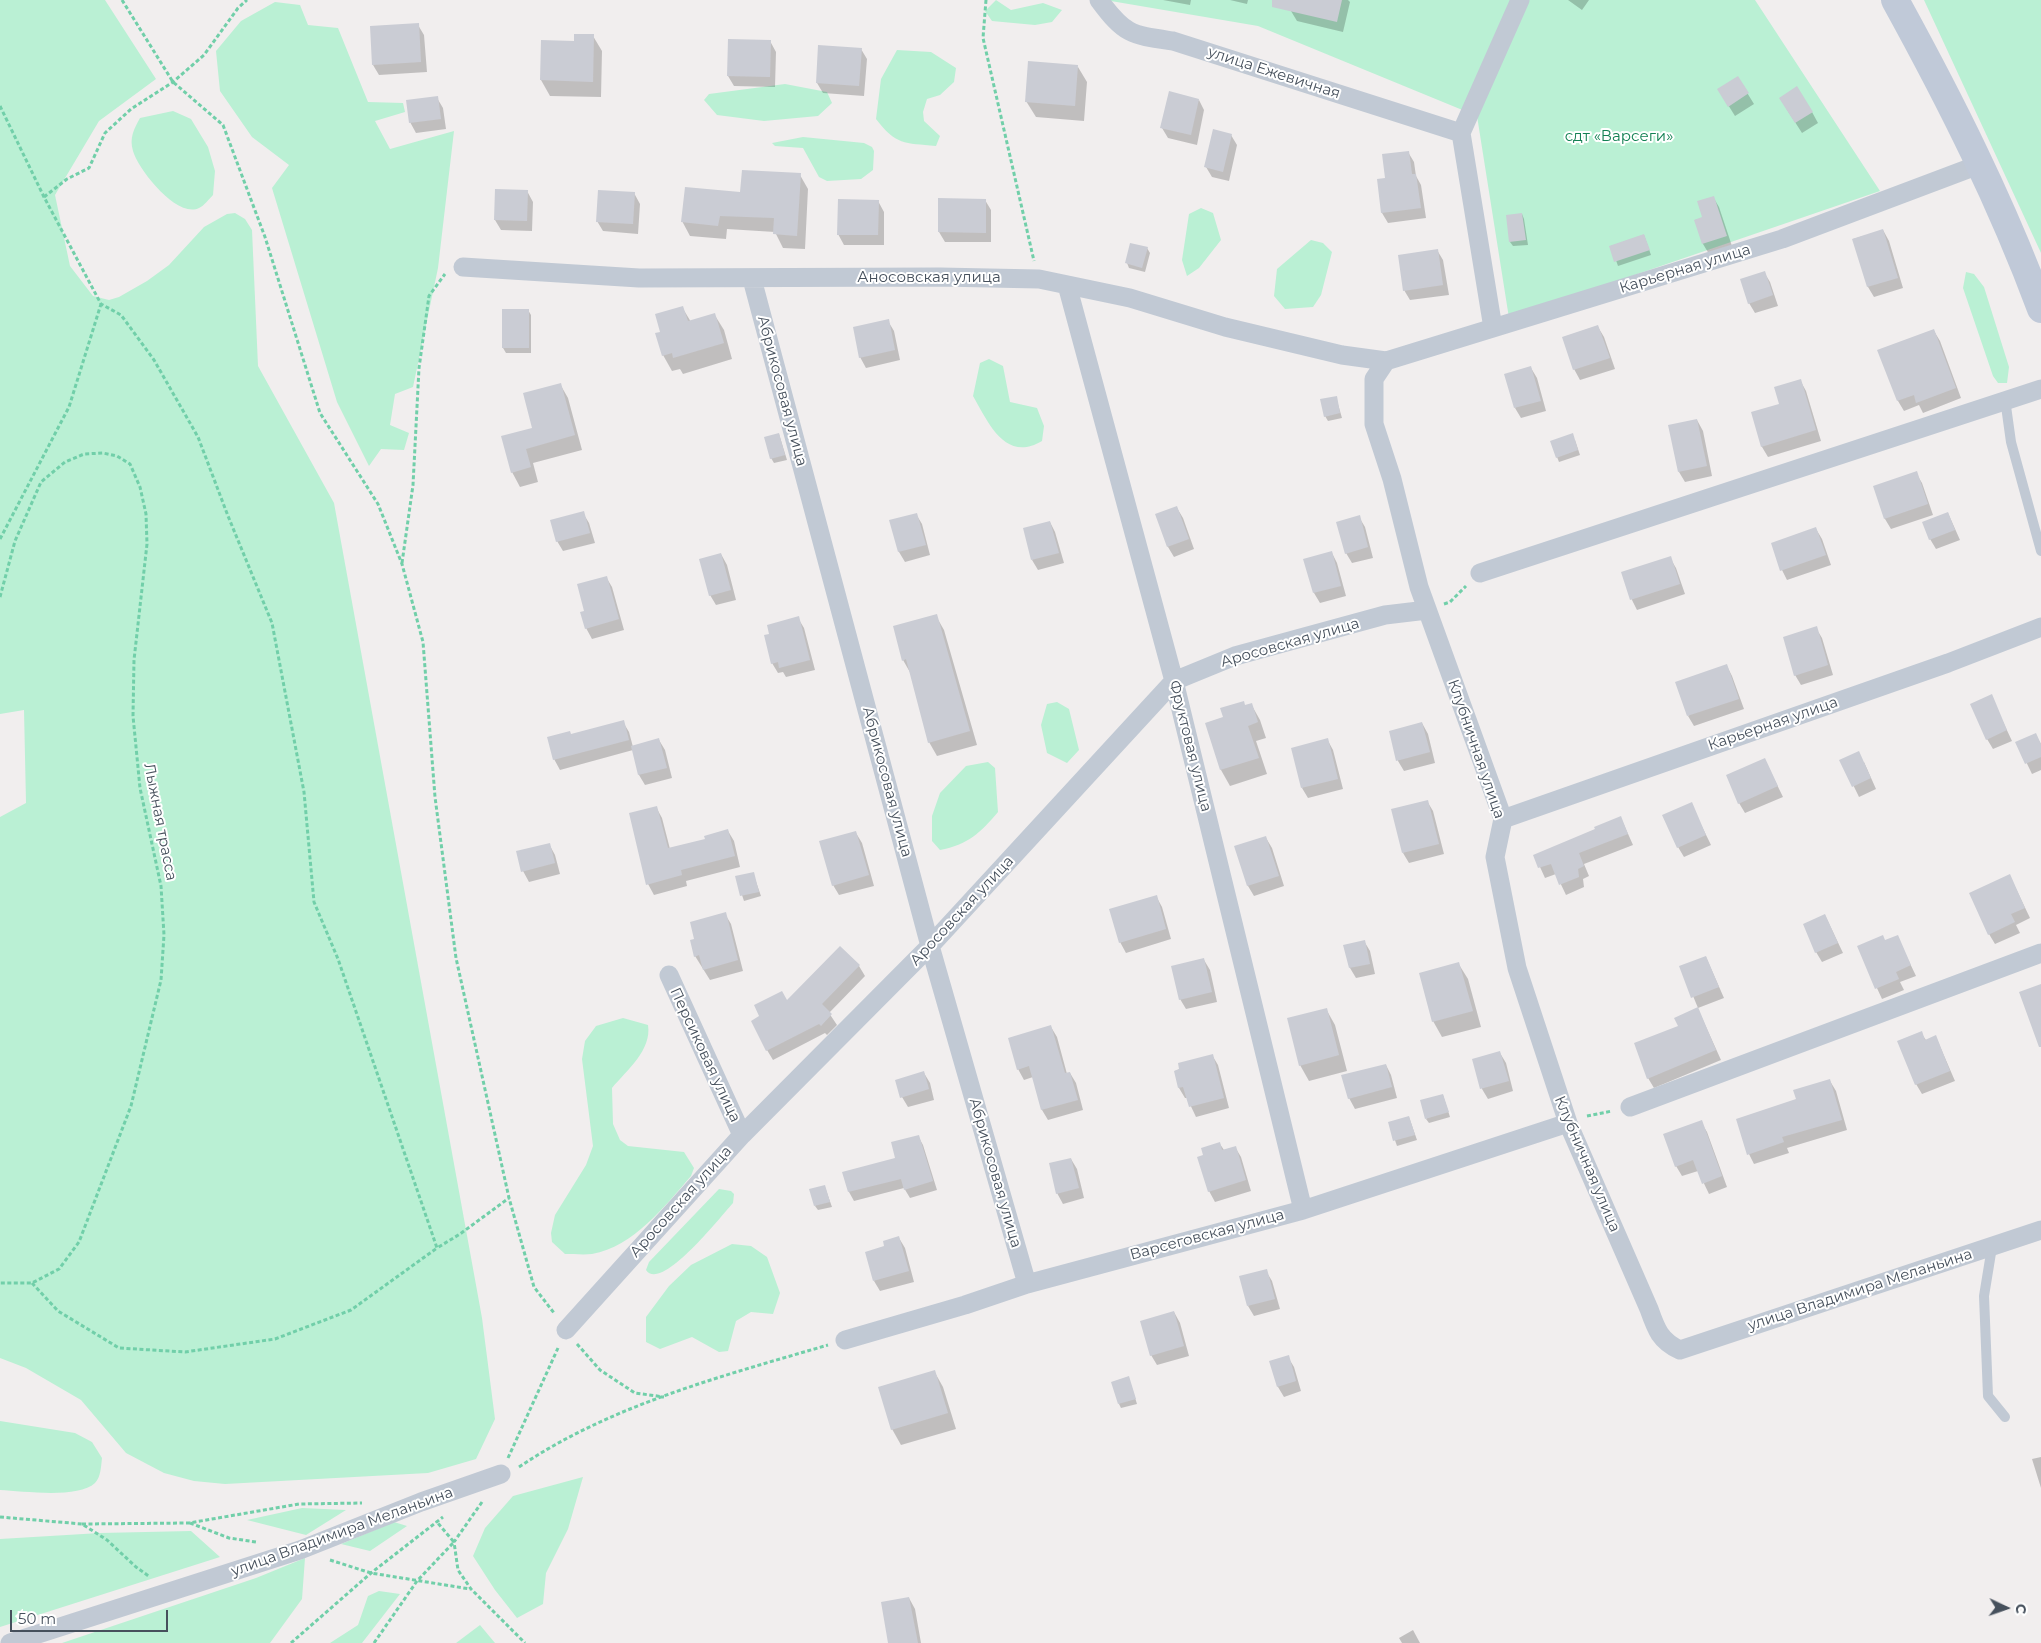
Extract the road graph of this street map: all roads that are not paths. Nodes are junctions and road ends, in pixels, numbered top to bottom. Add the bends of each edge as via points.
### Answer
1 (1099, 0) edge
2 (1520, 0) edge
3 (1895, 0) edge
4 (1461, 132) junction
5 (1981, 164) junction
6 (463, 267) road end
7 (752, 279) junction
8 (1067, 285) junction
9 (2041, 308) edge
10 (1493, 328) junction
11 (1386, 362) junction
12 (2041, 389) edge
13 (2005, 399) junction
14 (2041, 550) edge
15 (1480, 573) road end
16 (1427, 610) junction
17 (2041, 627) edge
18 (1174, 681) junction
19 (1503, 819) junction
20 (930, 946) junction
21 (2041, 953) edge
22 (669, 975) dead end
23 (1630, 1107) road end
24 (1568, 1123) junction
25 (742, 1135) junction
26 (1302, 1210) junction
27 (2041, 1230) edge
28 (1992, 1247) junction
29 (1026, 1284) junction
30 (566, 1330) road end
31 (845, 1340) road end
32 (1680, 1350) joint
33 (2005, 1417) dead end
34 (502, 1474) road end
35 (10, 1643) edge

1 - 4 street, улица Ежевичная via 1117,23 1135,35 1173,41
2 - 4 street
3 - 5 main road
4 - 10 street
5 - 9 main road
5 - 10 street, Карьерная улица via 1782,239
6 - 7 street, Аносовская улица via 639,278
7 - 8 street, Аносовская улица via 940,277 1039,279
7 - 20 street, Абрикосовая улица
8 - 11 street, Аносовская улица via 1130,298 1235,329 1342,355
8 - 18 street, Фруктовая улица
10 - 11 street, Карьерная улица
11 - 16 street, Клубничная улица via 1374,379 1374,424
12 - 13 street
13 - 14 lane via 2011,442
13 - 15 street
16 - 18 street, Аросовская улица via 1385,615 1235,656
16 - 19 street, Клубничная улица
17 - 19 street, Карьерная улица via 1948,663
18 - 20 street, Аросовская улица
18 - 26 street, Фруктовая улица
19 - 24 street, Клубничная улица via 1495,857 1517,968
20 - 25 street, Аросовская улица
20 - 29 street, Абрикосовая улица
21 - 23 street
22 - 25 street, Персиковая улица
24 - 26 street, Варсеговская улица
24 - 32 street, Клубничная улица via 1657,1329 1667,1344
25 - 30 street, Аросовская улица
26 - 29 street, Варсеговская улица
27 - 28 street, улица Владимира Меланьина
28 - 32 street, улица Владимира Меланьина
28 - 33 lane via 1984,1296 1988,1396
29 - 31 street, Варсеговская улица
34 - 35 street, улица Владимира Меланьина via 300,1550

